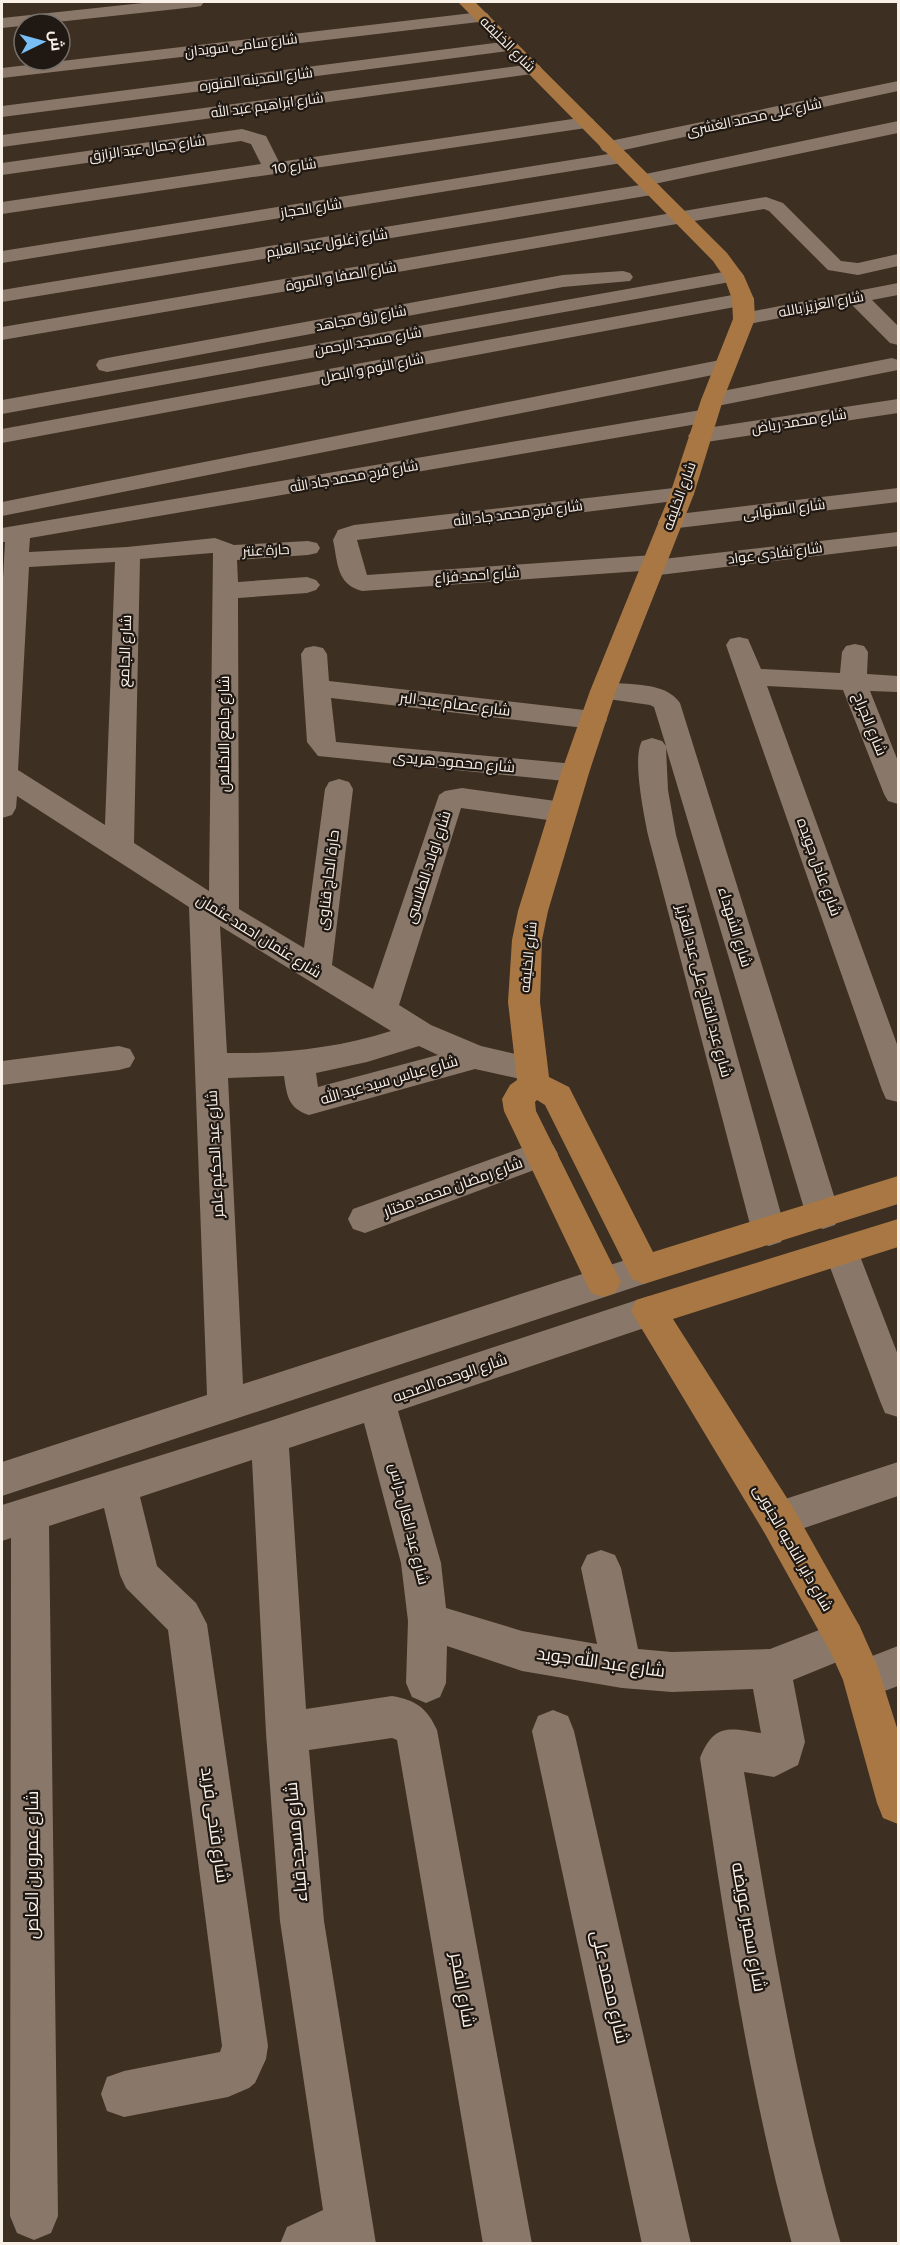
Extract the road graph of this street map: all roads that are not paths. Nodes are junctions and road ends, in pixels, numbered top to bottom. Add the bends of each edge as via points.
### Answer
1 (195, 2) edge
2 (474, 10) edge
3 (2, 23) edge
4 (510, 46) junction
5 (533, 69) junction
6 (2, 73) edge
7 (898, 86) edge
8 (2, 112) edge
9 (586, 123) junction
10 (898, 127) edge
11 (2, 141) edge
12 (616, 153) junction
13 (273, 168) junction
14 (2, 169) edge
15 (647, 184) junction
16 (2, 208) edge
17 (681, 218) junction
18 (2, 257) edge
19 (898, 260) edge
20 (727, 267) junction
21 (898, 289) edge
22 (2, 296) edge
23 (856, 297) junction
24 (744, 309) junction
25 (2, 334) edge
26 (898, 338) edge
27 (892, 365) dead end
28 (725, 366) junction
29 (83, 369) dead end
30 (898, 406) edge
31 (2, 407) edge
32 (706, 417) junction
33 (2, 436) edge
34 (681, 494) junction
35 (898, 495) edge
36 (2, 509) edge
37 (670, 522) junction
38 (354, 532) joint
39 (10, 534) edge
40 (898, 538) edge
41 (308, 548) dead end
42 (225, 553) junction
43 (130, 554) junction
44 (16, 561) junction
45 (652, 566) junction
46 (307, 585) dead end
47 (8, 588) edge
48 (225, 591) junction
49 (7, 637) edge
50 (740, 645) dead end
51 (855, 652) dead end
52 (314, 654) dead end
53 (751, 677) junction
54 (853, 682) junction
55 (898, 684) edge
56 (317, 688) junction
57 (603, 691) junction
58 (593, 720) junction
59 (652, 747) dead end
60 (890, 753) edge
61 (2, 773) edge
62 (575, 773) junction
63 (339, 789) dead end
64 (898, 794) edge
65 (2, 808) edge
66 (563, 812) junction
67 (119, 848) junction
68 (214, 908) junction
69 (316, 971) junction
70 (382, 1009) junction
71 (420, 1033) junction
72 (475, 1056) junction
73 (119, 1058) dead end
74 (299, 1064) junction
75 (211, 1065) junction
76 (2, 1073) edge
77 (532, 1078) junction
78 (898, 1090) edge
79 (541, 1154) junction
80 (898, 1190) edge
81 (816, 1217) junction
82 (365, 1219) dead end
83 (769, 1232) junction
84 (898, 1233) edge
85 (835, 1253) junction
86 (644, 1269) junction
87 (603, 1282) junction
88 (650, 1311) junction
89 (898, 1401) edge
90 (377, 1403) junction
91 (226, 1405) junction
92 (270, 1438) junction
93 (2, 1479) edge
94 (898, 1479) edge
95 (118, 1486) junction
96 (16, 1518) edge
97 (778, 1519) junction
98 (601, 1568) dead end
99 (428, 1621) junction
100 (845, 1640) junction
101 (622, 1668) junction
102 (770, 1669) junction
103 (881, 1673) edge
104 (426, 1683) dead end
105 (553, 1731) dead end
106 (287, 1733) junction
107 (898, 1803) edge
108 (124, 2094) dead end
109 (33, 2216) dead end
110 (351, 2234) edge
111 (304, 2244) edge
112 (508, 2244) edge
113 (667, 2244) edge
114 (817, 2244) edge

1 - 3 street
2 - 4 main road, شارع الخليفه
2 - 6 street, شارع سامى سويدان
4 - 5 main road, شارع الخليفه
4 - 8 street, شارع المدينه المنوره
5 - 9 main road, شارع الخليفه
5 - 11 street, شارع ابراهيم عبد الله
7 - 12 street, شارع على محمد الغشرى
9 - 12 main road, شارع الخليفه
9 - 13 street, شارع 10
10 - 15 street, شارع زغلول عبد العليم
12 - 15 main road, شارع الخليفه
12 - 18 street, شارع الحجاز
13 - 14 street, شارع جمال عبد الرازق via 260,140 242,135
13 - 16 street, شارع 10
15 - 17 main road, شارع الخليفه
15 - 22 street, شارع زغلول عبد العليم
17 - 19 street, شارع الصفا و المروة via 766,203 776,207 835,266 858,269
17 - 20 main road, شارع الخليفه
17 - 25 street, شارع الصفا و المروة
20 - 24 main road, شارع الخليفه
20 - 29 street, شارع رزق مجاهد via 562,281
20 - 31 street, شارع مسجد الرحمن
21 - 23 street, شارع العزيز بالله
23 - 24 street, شارع العزيز بالله
23 - 26 street
24 - 28 main road, شارع الخليفه
24 - 33 street, شارع الثوم و البصل
27 - 32 street
28 - 32 main road, شارع الخليفه
28 - 36 street
30 - 32 street, شارع محمد رياض
32 - 34 main road, شارع الخليفه
32 - 39 street, شارع فرح محمد جاد الله
34 - 37 main road, شارع الخليفه
34 - 38 street, شارع فرج محمد جاد الله
35 - 37 street, شارع السنهابى
37 - 45 main road, شارع الخليفه
38 - 45 street, شارع احمد فزاع via 345,540 354,578 362,583
39 - 44 street
40 - 45 street, شارع نفادى عواد
41 - 42 street, حارة عنتر
42 - 43 street via 215,545
42 - 48 street, شارع جامع الاخلاص
43 - 44 street
43 - 67 street, شارع الجامع
44 - 47 street
45 - 57 main road, شارع الخليفه
46 - 48 street
47 - 49 street
48 - 68 street, شارع جامع الاخلاص
49 - 61 street
50 - 53 street, شارع عادل جويده
51 - 54 street, شارع الجراح
52 - 56 street
53 - 54 street
53 - 78 street, شارع عادل جويده
54 - 55 street
54 - 60 street, شارع الجراح
56 - 58 street, شارع عصام عبد البر
56 - 62 street, شارع محمود هريدى via 321,742 333,751
57 - 58 main road, شارع الخليفه
57 - 81 street, شارع الشهداء via 657,697 666,703
58 - 62 main road, شارع الخليفه
59 - 83 street, شارع عبد الفتاح على عبد العزيز via 662,835
60 - 64 street, شارع الجراح
61 - 65 street
61 - 67 street, شارع عثمان احمد عثمان
62 - 66 main road, شارع الخليفه
63 - 69 street, حارة الحاج قناوى
66 - 70 street, شارع اولاد الطلاسى via 462,798 449,802
66 - 77 main road, شارع الخليفه via 527,940 524,1002
67 - 68 street, شارع عثمان احمد عثمان
68 - 69 street, شارع عثمان احمد عثمان
68 - 75 street, شارع عبد الحكيم عامر
69 - 70 street, شارع عثمان احمد عثمان
70 - 71 street, شارع عثمان احمد عثمان
71 - 72 street, شارع عثمان احمد عثمان
71 - 74 street via 339,1058
72 - 74 street, شارع عباس سيد عبد الله via 309,1102 303,1097
72 - 77 street, شارع عثمان احمد عثمان
73 - 76 street
74 - 75 street
75 - 91 street, شارع عبد الحكيم عامر
77 - 79 main road via 518,1105
77 - 86 main road via 557,1096
79 - 82 street, شارع رمضان محمد مختار
79 - 87 main road
80 - 81 main road
81 - 83 main road
81 - 85 main road
83 - 86 main road
84 - 85 main road, شارع الوحده الصحيه
85 - 88 main road, شارع الوحده الصحيه
85 - 89 street
86 - 87 street
87 - 91 street
88 - 90 street, شارع الوحده الصحيه
88 - 97 main road, شارع داير الناحيه الجنوبى
90 - 92 street, شارع الوحده الصحيه
90 - 99 street, شارع عبد العال دراس via 421,1563
91 - 93 street
92 - 95 street, شارع الوحده الصحيه
92 - 106 street, شارع مسجد قباء
94 - 97 street
95 - 96 street, شارع الوحده الصحيه
95 - 108 street, شارع فتحى فريد via 140,1575 147,1586 179,1611 187,1624 245,2046 243,2061 234,2072
96 - 109 street, شارع عمرو بن العاص
97 - 100 main road, شارع داير الناحيه الجنوبى
98 - 101 street
99 - 101 street, شارع عبد الله جويد via 522,1651
99 - 104 street, شارع عبد العال دراس
100 - 102 street, شارع عبد الله جويد
100 - 103 main road, شارع داير الناحيه الجنوبى
101 - 102 street, شارع عبد الله جويد via 672,1672
102 - 114 street, شارع سمير عويضه via 783,1750 774,1756 729,1749 721,1758 776,2087 796,2177
103 - 107 main road, شارع داير الناحيه الجنوبى
105 - 113 street, شارع محمد على
106 - 110 street, شارع مسجد قباء via 302,1921
106 - 112 street, شارع الفجر via 392,1717 406,1719 416,1730
110 - 111 street

